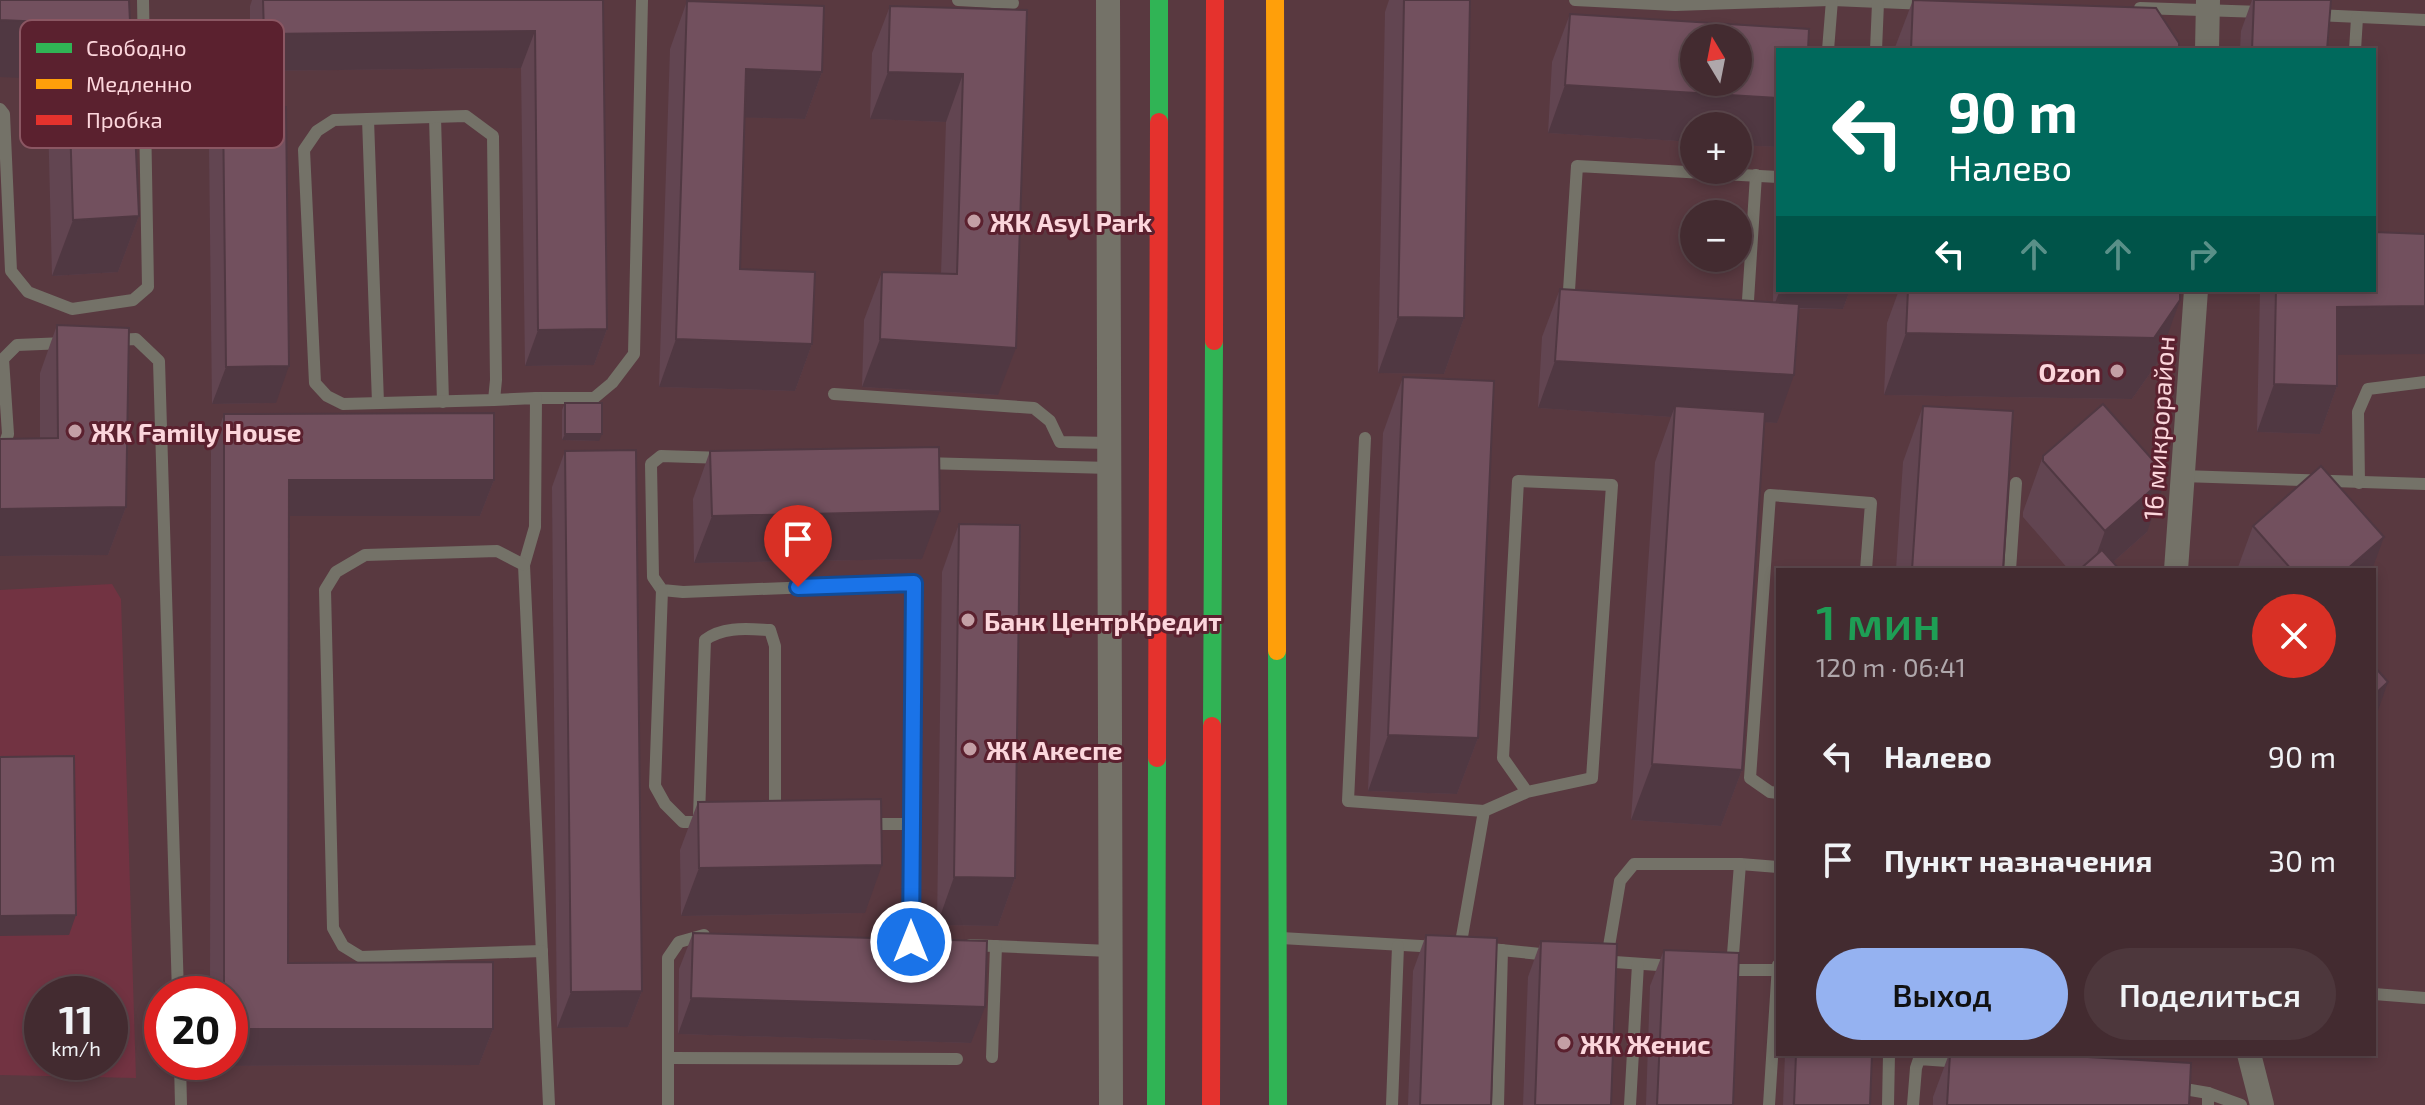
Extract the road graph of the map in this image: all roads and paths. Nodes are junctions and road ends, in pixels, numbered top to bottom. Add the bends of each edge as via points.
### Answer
1 (143, 0) edge
2 (642, 0) edge
3 (958, 0) edge
4 (1108, 0) edge
5 (1159, 0) edge
6 (1215, 0) edge
7 (1275, 0) edge
8 (1575, 0) edge
9 (1831, 0) edge
10 (1675, 2) edge
11 (1013, 3) dead end
12 (1878, 3) junction
13 (1941, 5) edge
14 (2208, 5) edge
15 (2129, 8) edge
16 (2283, 13) edge
17 (2298, 14) edge
18 (2357, 18) junction
19 (143, 20) edge
20 (2425, 20) edge
21 (1828, 48) edge
22 (1876, 48) edge
23 (2207, 48) edge
24 (2355, 48) edge
25 (0, 109) edge
26 (435, 117) junction
27 (368, 119) junction
28 (146, 148) edge
29 (1756, 175) junction
30 (1776, 177) edge
31 (2196, 292) edge
32 (1583, 311) edge
33 (1732, 319) edge
34 (106, 341) edge
35 (76, 342) edge
36 (5, 349) edge
37 (2425, 382) edge
38 (834, 394) dead end
39 (536, 398) junction
40 (494, 400) junction
41 (443, 402) junction
42 (378, 403) junction
43 (1365, 438) dead end
44 (1110, 443) junction
45 (0, 458) edge
46 (738, 458) edge
47 (908, 463) edge
48 (1110, 468) junction
49 (2182, 476) junction
50 (2016, 483) dead end
51 (2359, 483) junction
52 (2425, 484) edge
53 (524, 565) junction
54 (1866, 568) edge
55 (2010, 568) edge
56 (2176, 568) edge
57 (662, 590) junction
58 (1527, 792) junction
59 (1776, 793) edge
60 (1484, 811) junction
61 (698, 822) junction
62 (714, 822) edge
63 (759, 823) edge
64 (775, 823) junction
65 (790, 823) edge
66 (850, 823) edge
67 (911, 824) junction
68 (1740, 864) junction
69 (1776, 867) edge
70 (712, 936) edge
71 (1278, 938) junction
72 (896, 942) edge
73 (911, 942) junction
74 (925, 943) edge
75 (954, 944) edge
76 (996, 946) junction
77 (1398, 946) junction
78 (1460, 948) junction
79 (1502, 950) junction
80 (542, 951) junction
81 (1110, 951) junction
82 (1562, 957) edge
83 (1591, 960) edge
84 (1606, 961) junction
85 (1638, 964) junction
86 (1685, 967) edge
87 (1776, 968) edge
88 (1716, 970) edge
89 (1732, 971) junction
90 (177, 976) edge
91 (1776, 985) edge
92 (2376, 994) edge
93 (2425, 998) edge
94 (1889, 1056) edge
95 (2250, 1056) edge
96 (992, 1057) dead end
97 (668, 1058) junction
98 (957, 1059) dead end
99 (1982, 1063) edge
100 (180, 1080) edge
101 (2163, 1085) edge
102 (2208, 1099) edge
103 (181, 1105) edge
104 (549, 1105) edge
105 (668, 1105) edge
106 (1111, 1105) edge
107 (1156, 1105) edge
108 (1211, 1105) edge
109 (1278, 1105) edge
110 (1392, 1105) edge
111 (1498, 1105) edge
112 (1630, 1105) edge
113 (1769, 1105) edge
114 (1888, 1105) edge
115 (1913, 1105) edge
116 (2241, 1105) edge
117 (2262, 1105) edge

1 - 19 lane
2 - 39 lane via 634,354 594,398
3 - 11 lane
4 - 44 street
5 - 107 main road via 1163,943
6 - 108 main road via 1205,942
7 - 71 main road
8 - 10 lane
9 - 10 lane
9 - 12 lane
9 - 21 lane
12 - 13 lane
12 - 22 lane
14 - 15 lane
14 - 16 lane
14 - 23 street
17 - 18 lane
18 - 20 lane
18 - 24 lane
25 - 28 lane via 11,271 28,292 72,309 133,300 148,287
26 - 27 lane
26 - 40 lane via 466,116 493,136
26 - 41 lane
27 - 42 lane
27 - 42 lane via 334,120 317,131 304,150 315,383 343,404
29 - 30 lane
29 - 32 lane via 1577,166 1568,310
29 - 33 lane via 1747,319
31 - 49 street, 16 микрорайон
34 - 90 lane via 136,339 159,361
35 - 36 lane
36 - 45 lane via 8,434
37 - 51 lane via 2368,389 2358,412
38 - 44 lane via 1034,408 1050,421 1060,442
39 - 40 lane
39 - 53 lane via 535,527
40 - 41 lane
41 - 42 lane
43 - 60 lane via 1348,801
44 - 48 street
46 - 57 lane via 661,456 651,464 653,577
47 - 48 lane
48 - 81 street
49 - 51 lane
49 - 56 street, 16 микрорайон
50 - 55 lane
51 - 52 lane
53 - 80 lane
53 - 80 lane via 497,551 365,555 336,572 325,590 333,928 343,946 361,957
54 - 59 lane via 1871,503 1770,495 1750,778
57 - 61 lane via 655,786 683,822
57 - 67 lane via 914,583
58 - 58 lane via 1503,758 1518,481 1612,485 1592,778
58 - 60 lane
60 - 78 lane
61 - 62 lane
61 - 64 lane via 705,640 716,632 747,629 770,630 775,646
63 - 64 lane
64 - 65 lane
66 - 67 lane
67 - 73 lane
68 - 69 lane
68 - 84 lane via 1634,864 1620,881
68 - 89 lane
70 - 97 lane via 679,942 668,958
71 - 77 lane
71 - 109 main road
72 - 73 lane
73 - 74 lane
75 - 76 lane
76 - 81 lane
76 - 96 lane
77 - 78 lane
77 - 110 lane
78 - 79 lane
79 - 82 lane
79 - 111 lane
80 - 104 lane
81 - 106 street
83 - 84 lane
84 - 85 lane
85 - 86 lane
85 - 112 lane
87 - 89 lane
88 - 89 lane
91 - 113 lane
92 - 93 lane
94 - 114 lane
95 - 117 street
97 - 98 lane
97 - 105 lane
99 - 115 lane via 1919,1059
100 - 103 lane
101 - 102 lane
102 - 116 lane

